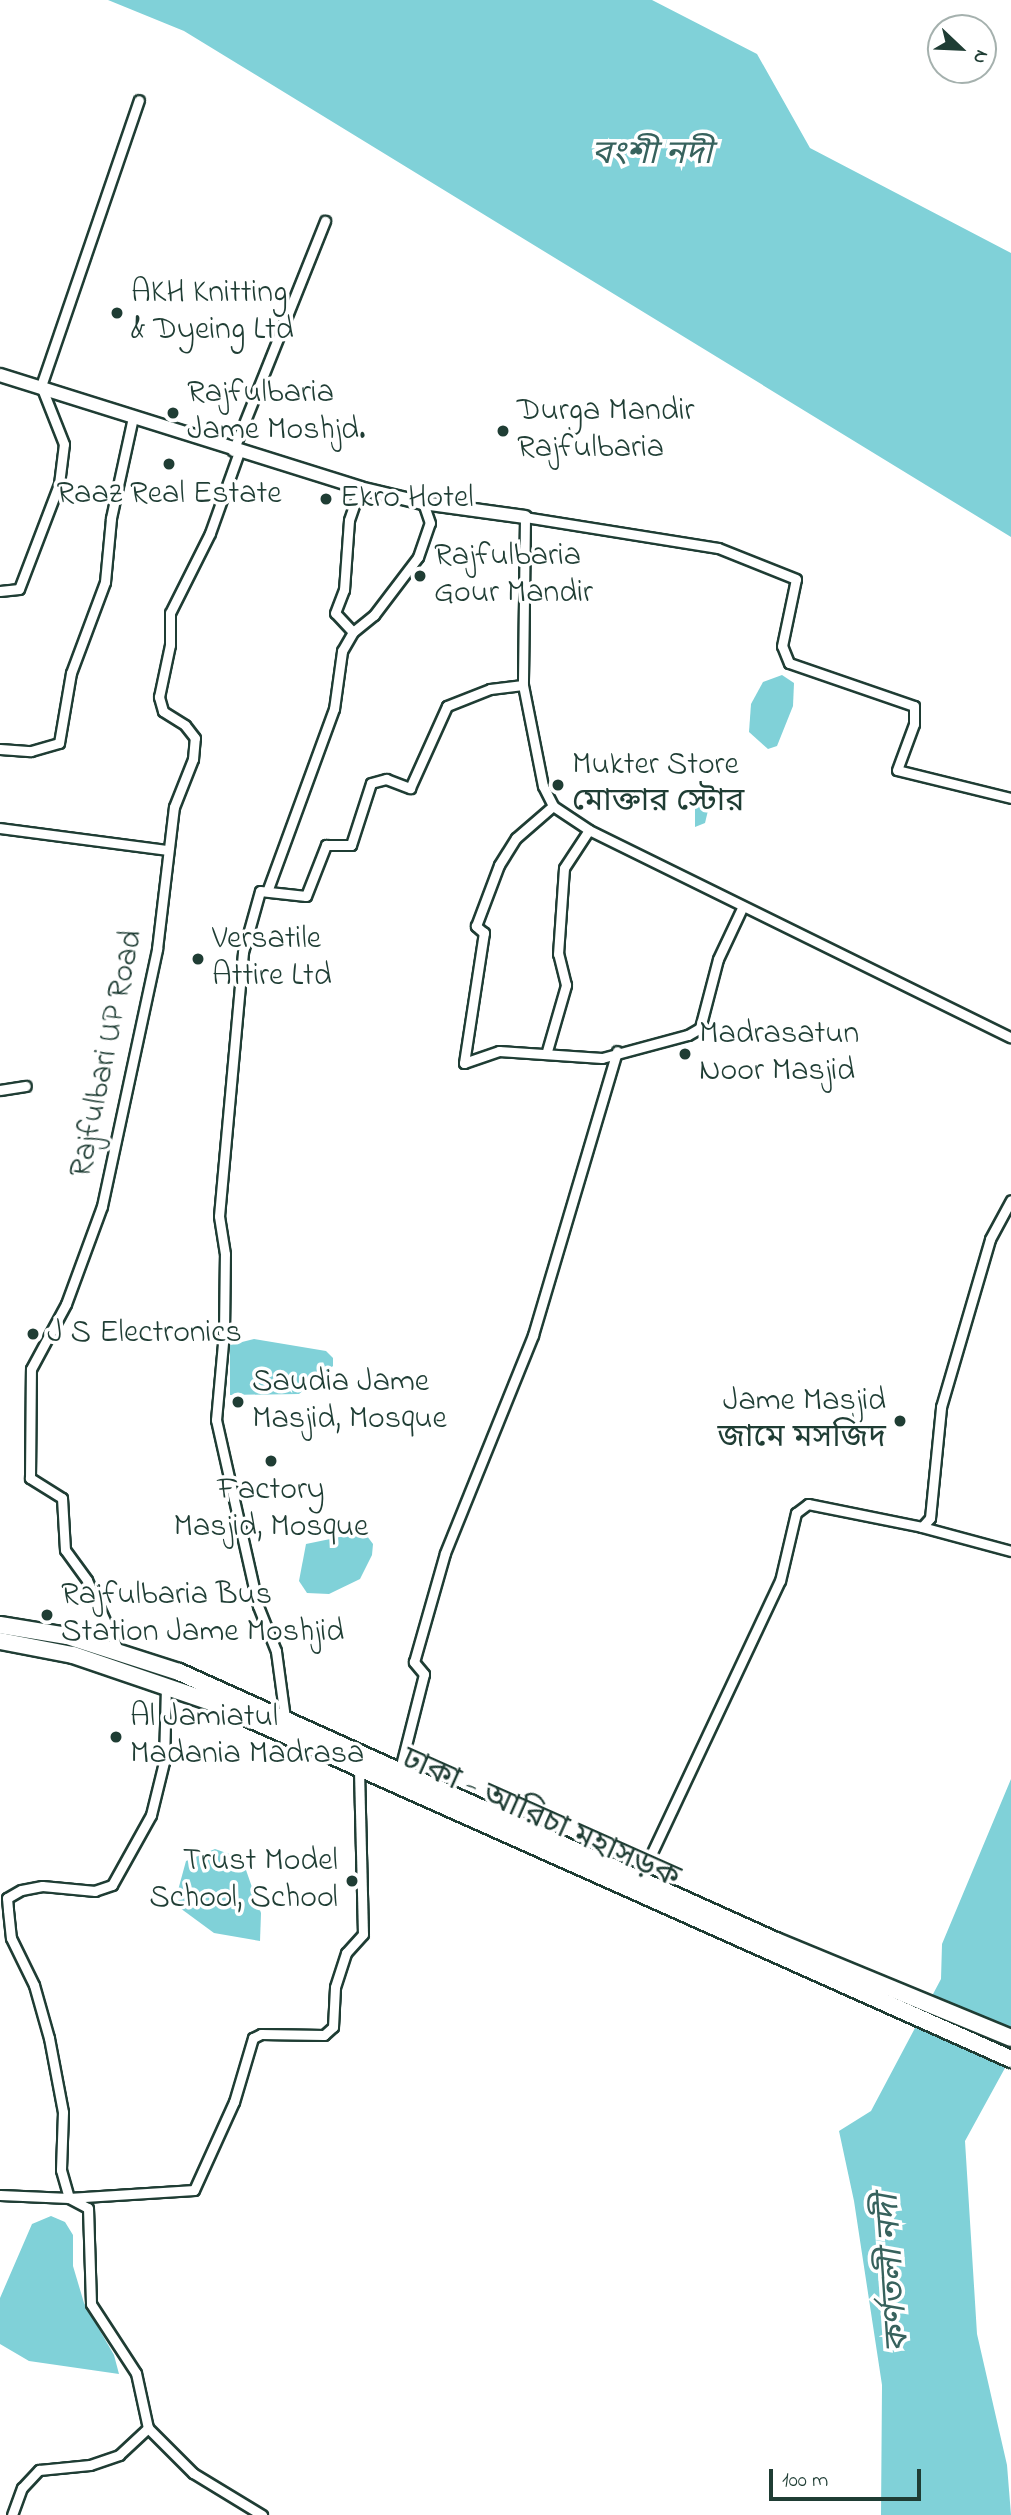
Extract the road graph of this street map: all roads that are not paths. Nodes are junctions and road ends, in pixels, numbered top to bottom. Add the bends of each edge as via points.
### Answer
1 (139, 100) dead end
2 (325, 221) dead end
3 (0, 374) edge
4 (41, 386) junction
5 (133, 417) junction
6 (236, 451) junction
7 (360, 488) junction
8 (423, 503) junction
9 (526, 517) junction
10 (0, 591) edge
11 (353, 632) junction
12 (523, 685) junction
13 (0, 749) edge
14 (1011, 798) edge
15 (553, 806) junction
16 (0, 828) edge
17 (589, 830) junction
18 (167, 850) junction
19 (268, 889) junction
20 (742, 908) junction
21 (1011, 1038) edge
22 (547, 1051) junction
23 (617, 1051) junction
24 (26, 1086) dead end
25 (0, 1090) edge
26 (1011, 1200) edge
27 (922, 1527) junction
28 (1011, 1551) edge
29 (0, 1625) edge
30 (0, 1641) edge
31 (120, 1653) junction
32 (166, 1686) junction
33 (285, 1718) junction
34 (400, 1769) junction
35 (359, 1770) junction
36 (640, 1878) junction
37 (1011, 2038) edge
38 (1011, 2059) edge
39 (0, 2195) edge
40 (69, 2198) junction
41 (148, 2428) junction
42 (12, 2515) edge
43 (262, 2515) edge

1 - 4 street
2 - 6 street
3 - 4 street
4 - 5 street
4 - 10 street via 64,444 59,484 19,589
5 - 6 street
5 - 13 street via 111,518 105,582 71,673 58,743 31,751
6 - 7 street
6 - 18 street, Rajfulbari UP Road via 210,533 170,613 170,645 159,697 163,711 195,738 193,758 174,807
7 - 8 street
7 - 11 street via 344,546 344,590 334,613
8 - 9 street
8 - 11 street via 430,523 418,557 374,615
9 - 12 street
9 - 14 street via 718,548 796,579 782,646 789,663 914,706 914,724 897,770
11 - 19 street via 342,652 334,709
12 - 15 street via 540,776
12 - 19 street via 490,689 447,706 410,788 386,779 371,783 351,845 326,845 306,896
15 - 17 street
15 - 22 street via 516,838 485,900 476,926 484,933 464,1063 499,1051
16 - 18 street
17 - 20 street
17 - 22 street via 564,868 558,954 566,985
18 - 31 street, Rajfulbari UP Road via 157,949 102,1206 66,1304 47,1331 31,1369 30,1478 62,1498 65,1550 87,1580
19 - 33 street via 258,894 243,952 227,1102 219,1216 225,1254 224,1332 216,1420 258,1606 276,1651
20 - 21 street
20 - 23 street via 718,959 700,1028 688,1035
22 - 23 street via 602,1058
23 - 34 street via 533,1335 445,1553 414,1662 424,1674
24 - 25 street
26 - 27 street via 990,1239 941,1407 930,1518
27 - 28 street
27 - 36 street via 808,1504 796,1513 780,1581
29 - 31 highway via 67,1636
30 - 32 highway, ঢাকা - আরিচা মহাসড়ক via 73,1655
31 - 33 highway via 179,1672
32 - 35 highway, ঢাকা - আরিচা মহাসড়ক via 214,1703
32 - 40 street via 164,1762 151,1815 112,1885 95,1891 42,1886 7,1898 11,1938 34,1985 49,2038 63,2112 61,2170
33 - 34 highway
34 - 36 highway
35 - 38 highway, ঢাকা - আরিচা মহাসড়ক
35 - 40 street via 364,1922 362,1934 346,1953 335,1987 333,2027 324,2035 261,2034 253,2038 234,2102 194,2190
36 - 37 highway
39 - 40 street
40 - 41 street via 88,2208 91,2304 136,2373
41 - 42 street via 119,2455 90,2465 39,2470 22,2488
41 - 43 street via 193,2473

